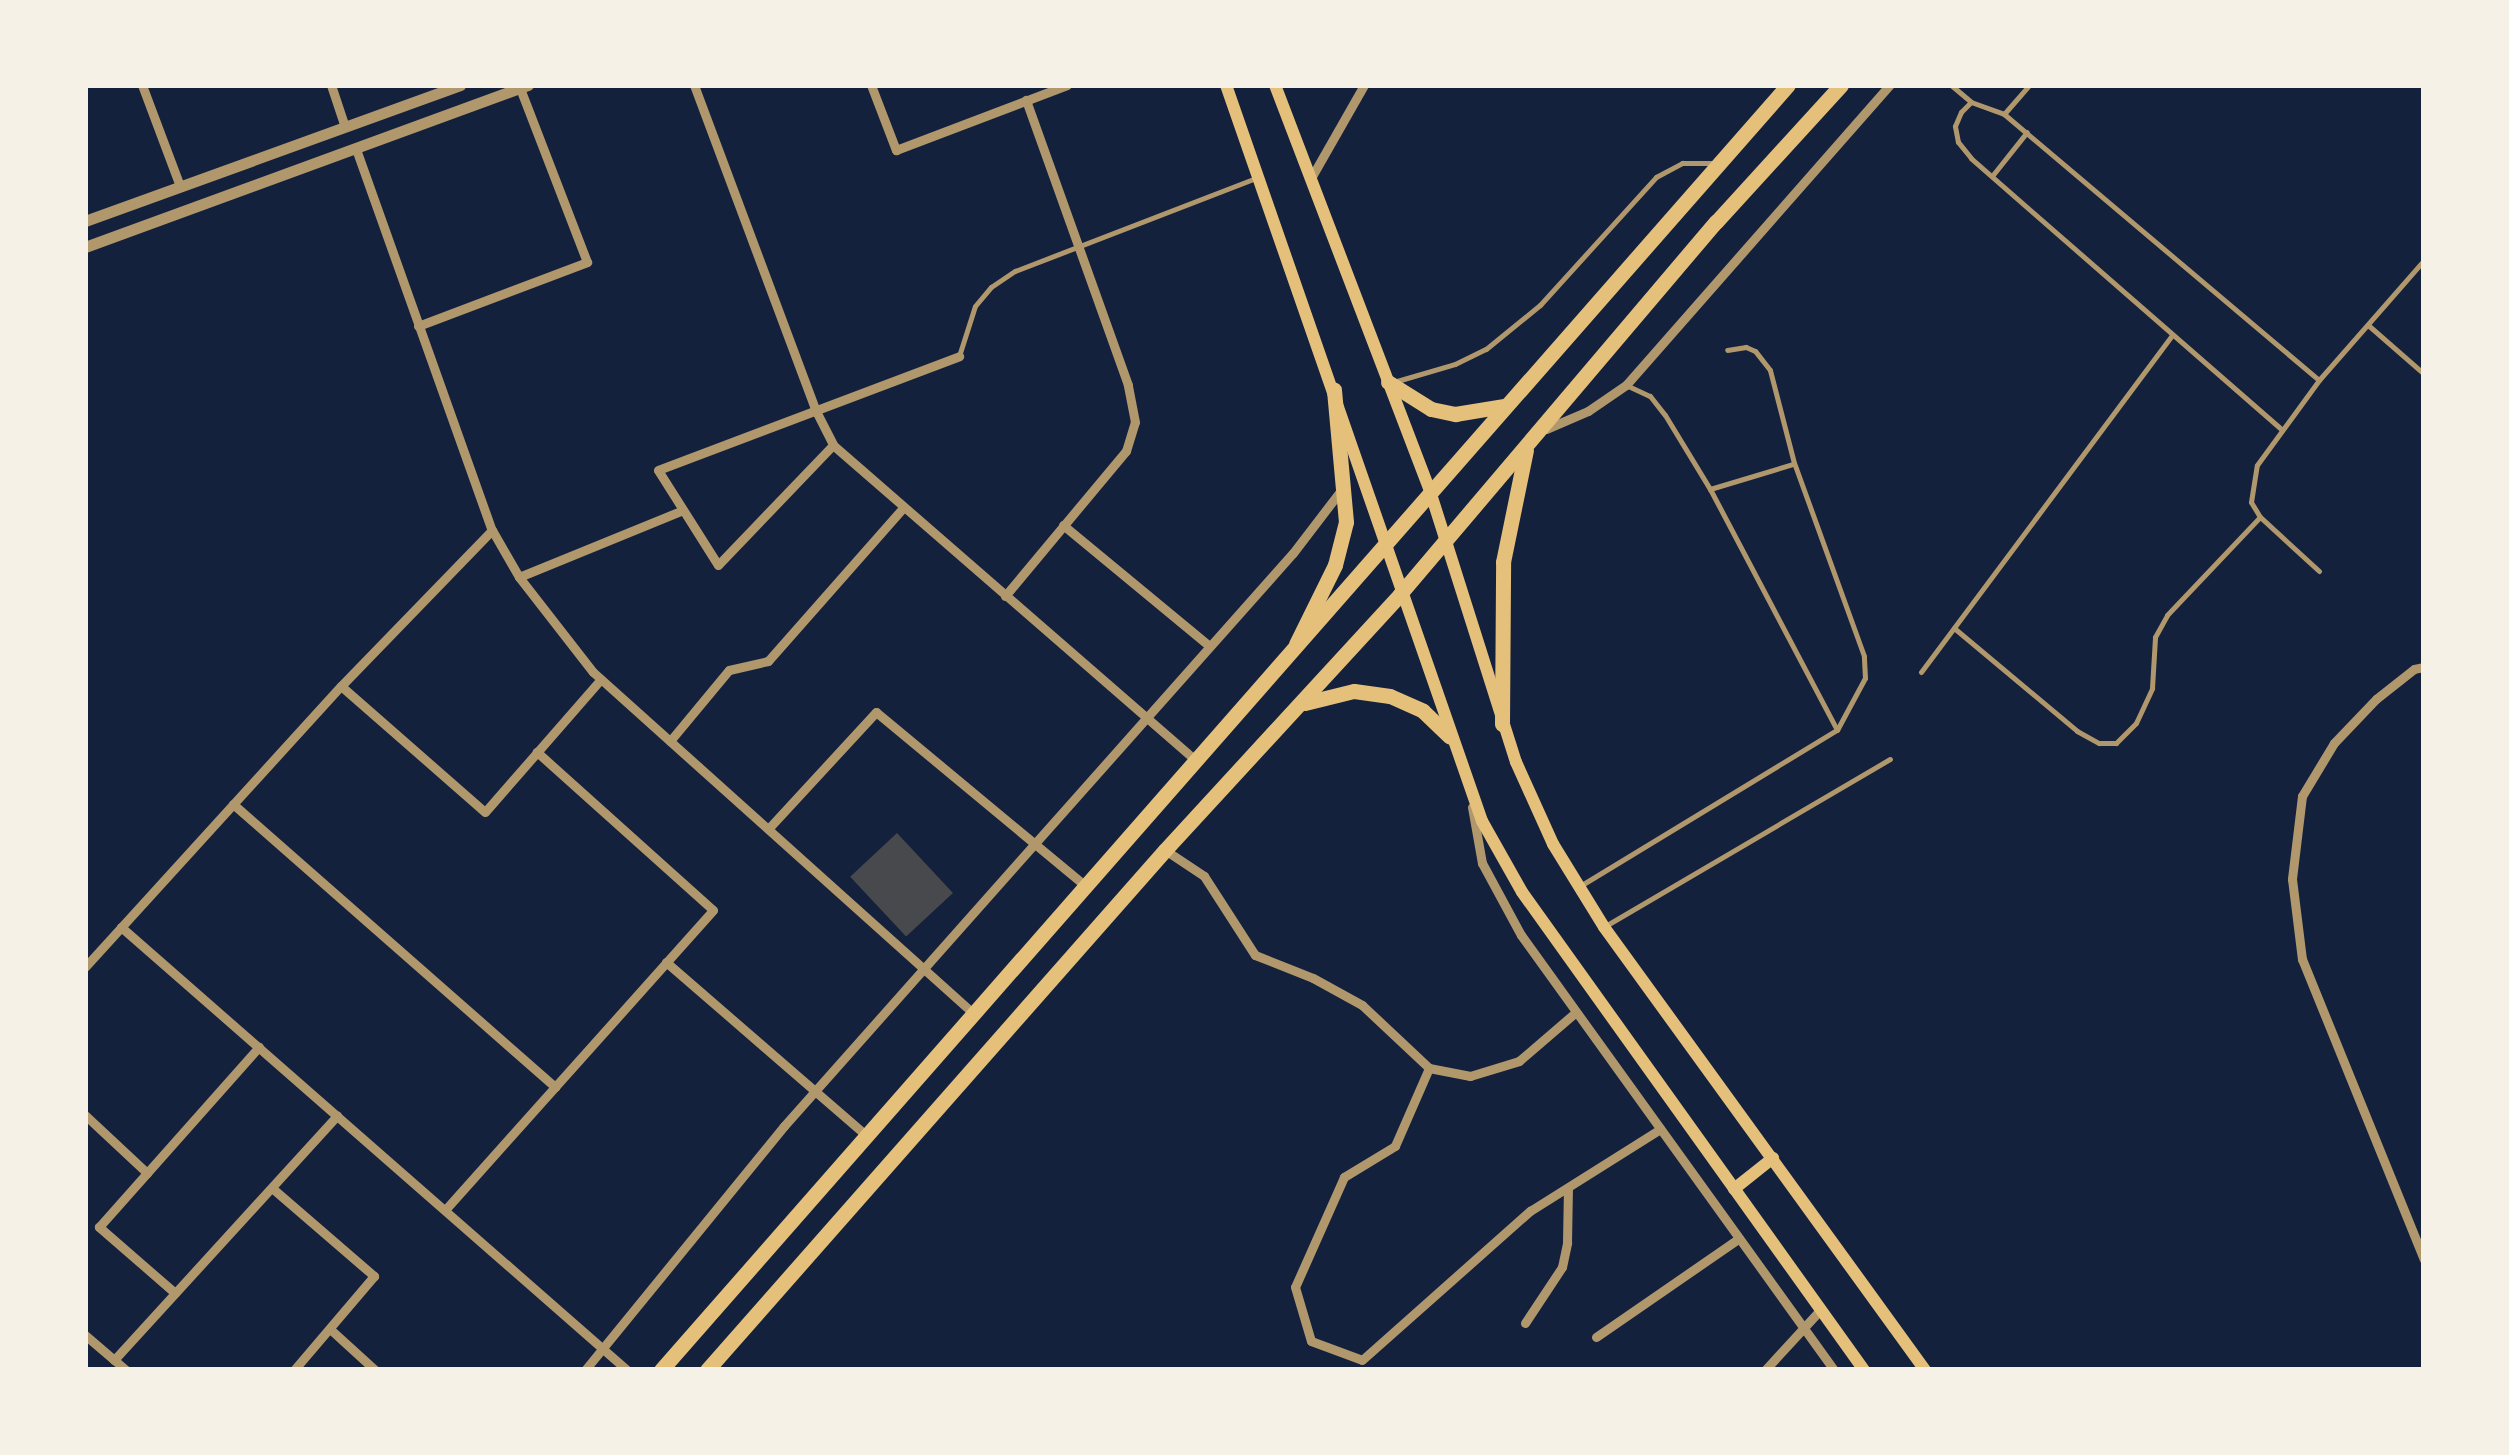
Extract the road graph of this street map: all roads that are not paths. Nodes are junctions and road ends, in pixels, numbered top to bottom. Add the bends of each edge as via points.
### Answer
1 (142, 85) edge
2 (331, 85) edge
3 (460, 85) edge
4 (694, 85) edge
5 (871, 85) edge
6 (1068, 85) edge
7 (1226, 85) edge
8 (1275, 85) edge
9 (1364, 85) edge
10 (1788, 85) edge
11 (1842, 85) edge
12 (1890, 85) edge
13 (1951, 85) edge
14 (2029, 85) edge
15 (524, 86) edge
16 (1026, 100) junction
17 (1971, 102) junction
18 (2004, 114) junction
19 (345, 127) junction
20 (2027, 132) junction
21 (356, 149) junction
22 (1716, 163) junction
23 (1992, 176) junction
24 (1258, 178) junction
25 (1310, 180) junction
26 (180, 186) junction
27 (85, 221) edge
28 (85, 247) edge
29 (1079, 247) junction
30 (2424, 260) edge
31 (2368, 325) junction
32 (418, 326) junction
33 (2171, 336) junction
34 (1727, 350) dead end
35 (959, 356) joint
36 (2424, 374) edge
37 (2320, 380) junction
38 (1388, 382) junction
39 (1626, 385) junction
40 (1334, 390) junction
41 (1504, 406) junction
42 (816, 410) junction
43 (2280, 428) junction
44 (1538, 432) junction
45 (833, 445) junction
46 (1526, 446) junction
47 (1794, 463) junction
48 (1344, 486) junction
49 (1710, 490) junction
50 (1430, 491) junction
51 (904, 508) junction
52 (683, 510) junction
53 (2260, 517) junction
54 (1063, 525) junction
55 (492, 530) junction
56 (1447, 540) junction
57 (1384, 545) junction
58 (2318, 571) dead end
59 (519, 577) junction
60 (1400, 594) junction
61 (1005, 596) junction
62 (1954, 628) junction
63 (1208, 645) junction
64 (1295, 652) junction
65 (2424, 667) edge
66 (1921, 672) dead end
67 (602, 679) junction
68 (342, 686) junction
69 (1301, 705) junction
70 (1144, 718) junction
71 (1502, 724) junction
72 (1837, 730) junction
73 (1450, 736) junction
74 (670, 740) junction
75 (538, 752) junction
76 (1890, 759) dead end
77 (1197, 763) junction
78 (1466, 780) junction
79 (233, 804) junction
80 (769, 828) junction
81 (1034, 843) junction
82 (1165, 850) junction
83 (1087, 887) junction
84 (1578, 887) junction
85 (1604, 926) junction
86 (121, 927) junction
87 (666, 962) junction
88 (85, 967) edge
89 (924, 969) junction
90 (1576, 1012) junction
91 (974, 1014) junction
92 (259, 1047) junction
93 (1429, 1068) junction
94 (554, 1087) junction
95 (814, 1093) junction
96 (85, 1115) edge
97 (338, 1116) junction
98 (1660, 1129) junction
99 (867, 1136) junction
100 (1772, 1158) junction
101 (147, 1173) junction
102 (272, 1188) junction
103 (1568, 1188) junction
104 (1734, 1189) junction
105 (444, 1210) junction
106 (1738, 1239) junction
107 (2424, 1259) edge
108 (175, 1294) junction
109 (1820, 1310) junction
110 (1525, 1323) dead end
111 (330, 1328) junction
112 (1803, 1329) junction
113 (85, 1334) edge
114 (1596, 1337) dead end
115 (605, 1350) junction
116 (114, 1360) junction
117 (126, 1370) edge
118 (294, 1370) edge
119 (376, 1370) edge
120 (585, 1370) edge
121 (628, 1370) edge
122 (662, 1370) edge
123 (707, 1370) edge
124 (1765, 1370) edge
125 (1834, 1370) edge
126 (1864, 1370) edge
127 (1925, 1370) edge

1 - 26 street
2 - 19 street
3 - 19 street
4 - 42 street
5 - 16 street via 896,150
6 - 16 street
7 - 24 main road
8 - 25 main road
9 - 25 street
10 - 22 main road
11 - 44 main road
12 - 39 street
13 - 17 lane
14 - 18 lane
15 - 21 street
15 - 32 street via 587,262
16 - 29 street
17 - 18 lane
17 - 23 lane via 1956,126 1958,142
18 - 20 lane
19 - 26 street
20 - 23 lane
20 - 37 lane
21 - 28 street
21 - 32 street
22 - 38 lane via 1682,163 1656,178 1540,304 1486,349
22 - 41 main road
23 - 33 lane
24 - 29 lane
24 - 40 main road
25 - 38 main road
26 - 27 street
29 - 35 lane via 1014,271 991,288 976,306
29 - 54 street via 1128,385 1134,422 1126,451
30 - 31 lane
31 - 36 lane
31 - 37 lane
32 - 55 street
33 - 43 lane
33 - 62 lane
34 - 47 lane via 1746,347 1770,370
35 - 42 street
37 - 43 lane
38 - 41 main road via 1430,408 1455,414
38 - 50 main road
39 - 44 street via 1588,411
39 - 49 lane via 1650,396 1666,415
40 - 48 main road
40 - 57 main road
41 - 50 main road
42 - 45 street
42 - 52 street via 658,470
43 - 53 lane via 2250,484
44 - 46 main road
45 - 51 street
45 - 52 street via 718,565
46 - 56 main road
46 - 71 main road via 1503,562
47 - 49 lane
47 - 72 lane via 1864,656 1865,678
48 - 63 street
48 - 64 main road via 1342,546
49 - 72 lane
50 - 56 main road
50 - 57 main road
51 - 61 street
51 - 74 street via 768,661 729,670
52 - 59 street
53 - 58 lane
53 - 62 lane via 2167,615 2155,637 2152,688 2136,723 2116,743 2077,731
54 - 61 street
54 - 63 street
55 - 59 street
55 - 68 street
56 - 60 main road
56 - 71 main road
57 - 60 main road
57 - 64 main road
59 - 67 street
60 - 69 main road
60 - 73 main road
61 - 70 street
62 - 66 lane
63 - 70 street
64 - 77 main road
65 - 107 street via 2376,700 2334,743 2302,796 2292,879 2302,958
67 - 74 street
67 - 75 street
68 - 75 street via 484,812
68 - 79 street
69 - 73 main road via 1335,693 1372,692 1407,702
69 - 82 main road
70 - 77 street
70 - 81 street
71 - 84 main road via 1533,803
72 - 84 lane
73 - 78 main road
74 - 80 street
75 - 87 street via 713,910
76 - 85 lane
77 - 83 main road
78 - 90 street via 1482,863 1521,935
78 - 104 main road via 1522,892
79 - 86 street
79 - 94 street
80 - 81 street via 876,712
80 - 89 street
81 - 83 street
81 - 89 street
82 - 93 street via 1204,876 1255,955 1362,1005
82 - 123 main road
83 - 91 main road
84 - 85 main road
85 - 100 main road
86 - 88 street
86 - 92 street
87 - 94 street
87 - 95 street
89 - 91 street
89 - 95 street
90 - 93 street via 1520,1060 1470,1076
90 - 98 street
91 - 99 main road
92 - 97 street
92 - 101 street
93 - 103 street via 1395,1146 1344,1177 1295,1287 1311,1341 1362,1360 1530,1212
94 - 105 street
95 - 99 street
95 - 115 street
96 - 101 street
97 - 102 street
97 - 105 street
98 - 103 street
98 - 106 street
99 - 122 main road
100 - 104 main road
100 - 127 main road
101 - 108 street via 98,1228
102 - 108 street
102 - 111 street via 374,1276
103 - 110 street via 1562,1267
104 - 109 main road
105 - 115 street
106 - 112 street
106 - 114 street
108 - 116 street
109 - 112 street
109 - 126 main road
111 - 118 street
111 - 119 street
112 - 124 street
112 - 125 street
113 - 116 street
115 - 120 street
115 - 121 street
116 - 117 street

